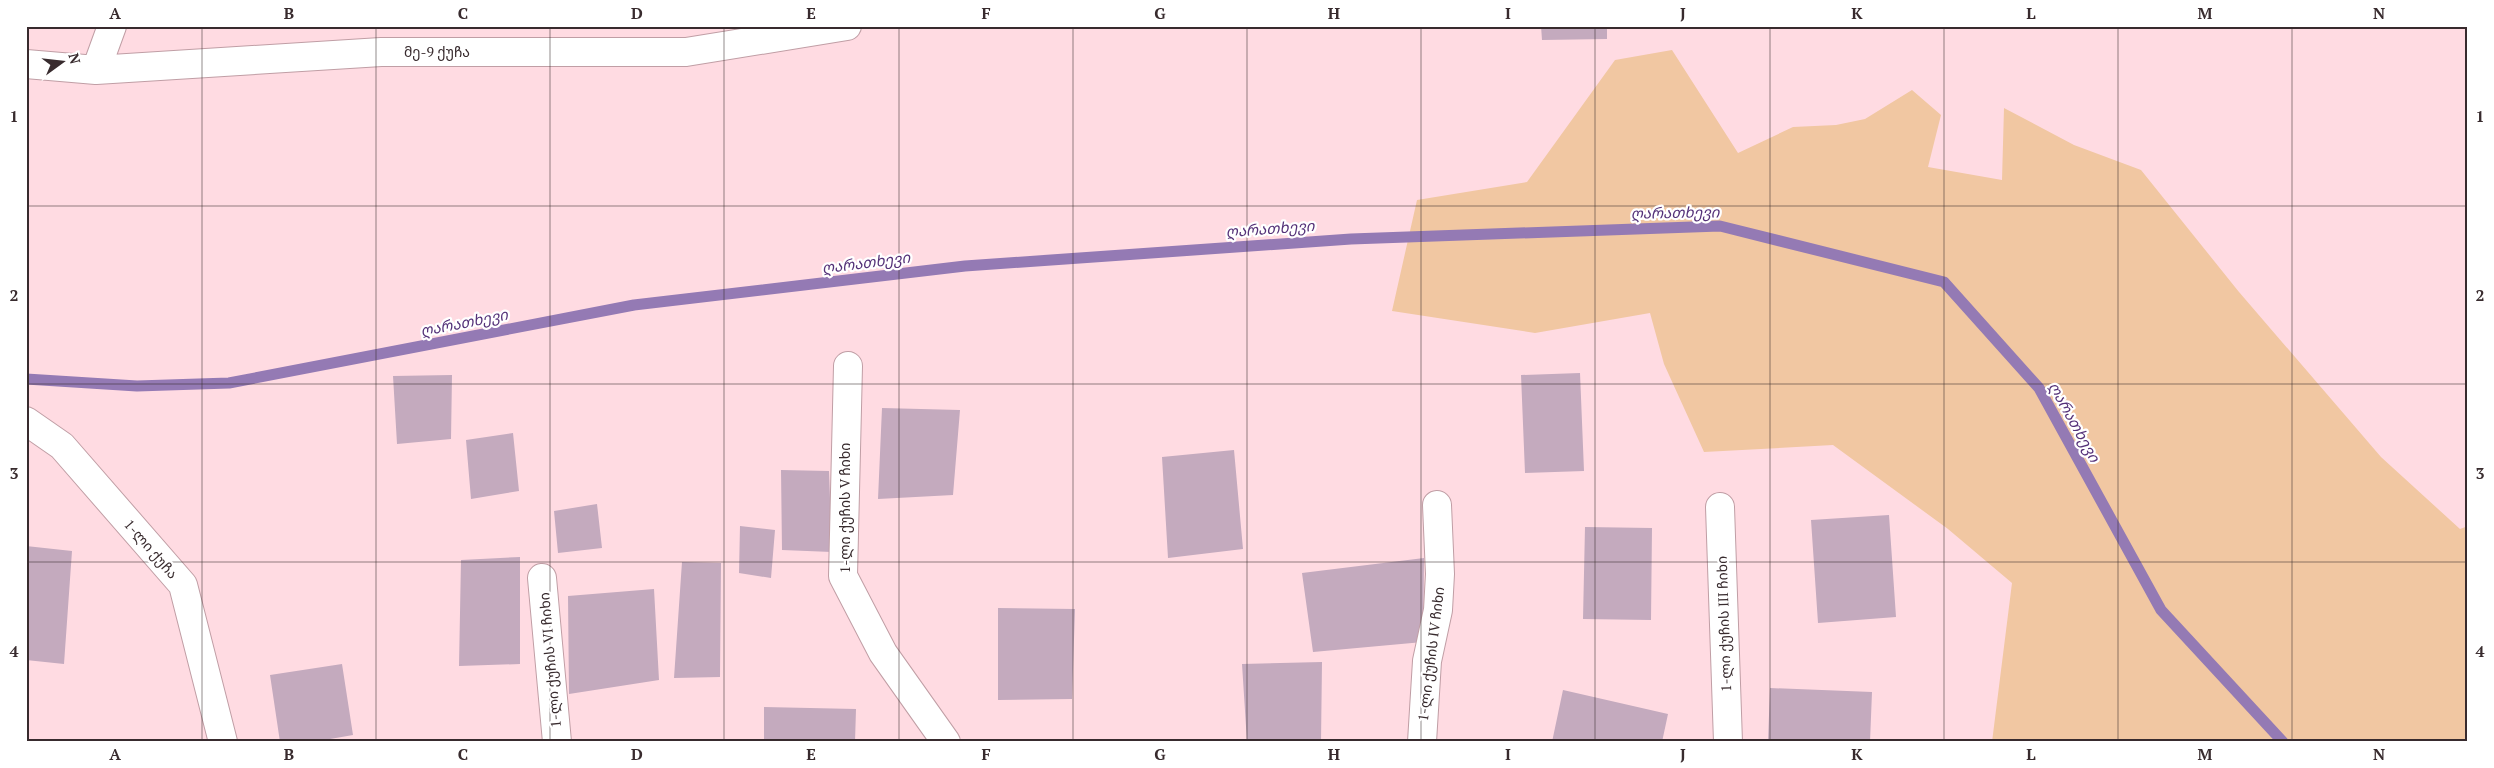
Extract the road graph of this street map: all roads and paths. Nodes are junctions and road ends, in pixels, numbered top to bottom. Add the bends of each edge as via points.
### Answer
1 (112, 26) edge
2 (847, 26) edge
3 (26, 64) edge
4 (96, 70) junction
5 (848, 366) dead end
6 (26, 421) edge
7 (1437, 506) dead end
8 (1720, 507) dead end
9 (542, 578) dead end
10 (223, 742) edge
11 (557, 742) edge
12 (946, 742) edge
13 (1422, 742) edge
14 (1728, 742) edge

1 - 4 street
2 - 4 street, მე-9 ქუჩა via 686,52 381,52
3 - 4 street, მე-9 ქუჩა
5 - 12 street, 1-ლი ქუჩის V ჩიხი via 843,576 883,653
6 - 10 street, 1-ლი ქუჩა via 62,446 183,585
7 - 13 street, 1-ლი ქუჩის IV ჩიხი via 1438,610 1427,661
8 - 14 street, 1-ლი ქუჩის III ჩიხი
9 - 11 street, 1-ლი ქუჩის VI ჩიხი

